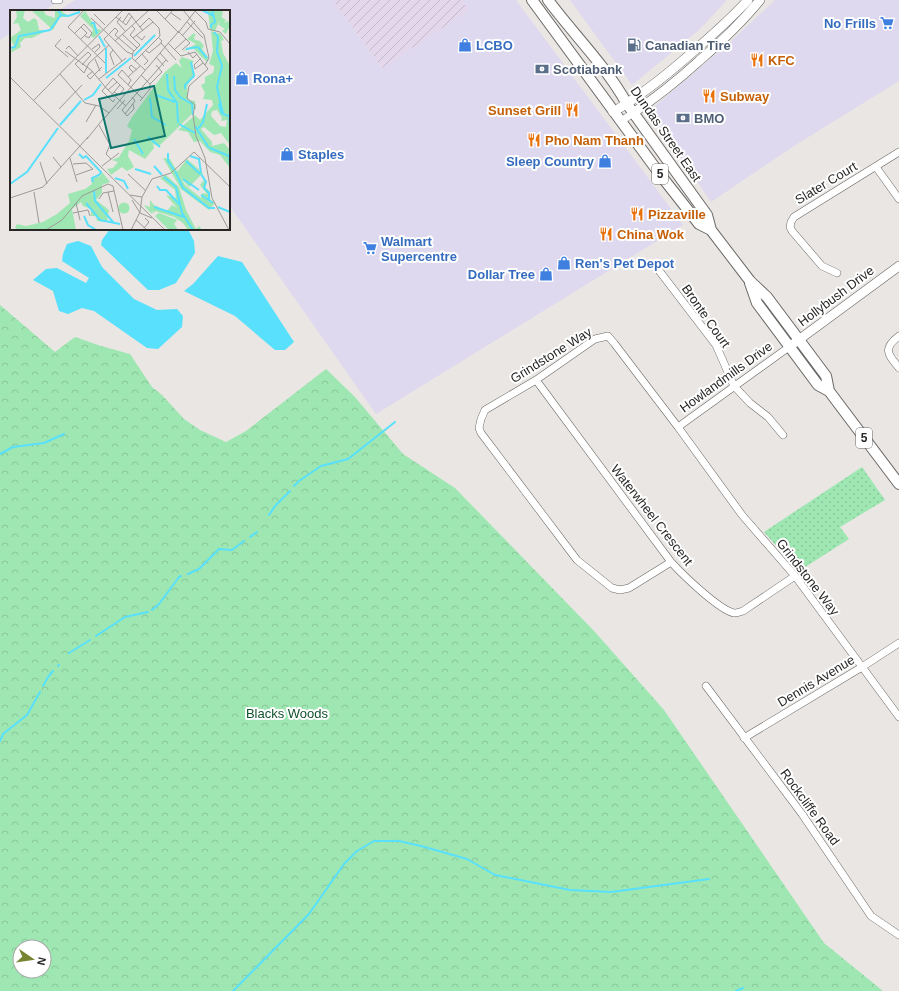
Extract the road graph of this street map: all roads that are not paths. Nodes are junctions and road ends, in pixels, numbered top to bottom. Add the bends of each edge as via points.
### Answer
1 (54, 0) edge
2 (59, 0) edge
3 (532, 0) edge
4 (548, 0) edge
5 (748, 0) edge
6 (760, 0) edge
7 (627, 104) junction
8 (614, 112) junction
9 (633, 113) junction
10 (620, 122) junction
11 (899, 152) edge
12 (876, 167) junction
13 (899, 199) edge
14 (711, 230) junction
15 (654, 264) dead end
16 (899, 266) edge
17 (837, 273) dead end
18 (750, 281) junction
19 (899, 336) edge
20 (799, 340) junction
21 (789, 347) junction
22 (899, 368) edge
23 (536, 380) junction
24 (734, 386) junction
25 (829, 391) junction
26 (678, 427) junction
27 (783, 435) dead end
28 (899, 484) edge
29 (671, 562) junction
30 (795, 576) junction
31 (899, 643) edge
32 (862, 667) junction
33 (706, 686) dead end
34 (899, 717) edge
35 (744, 738) junction
36 (899, 935) edge

1 - 2 street
3 - 8 main road, Dundas Street East / 5
4 - 7 main road, Dundas Street East / 5 via 583,42
5 - 7 main road via 668,73
6 - 9 main road via 740,24 678,80
7 - 8 main road
7 - 9 main road, Dundas Street East / 5
8 - 10 main road, Dundas Street East / 5
9 - 10 street
9 - 14 main road, Dundas Street East / 5 via 707,216
10 - 14 main road, Dundas Street East / 5 via 699,224
11 - 12 street
12 - 13 street
12 - 17 street, Slater Court via 810,206 791,222 792,231 822,266
14 - 18 main road, Dundas Street East / 5
15 - 24 street, Bronte Court via 716,345
16 - 20 main road, Hollybush Drive
18 - 20 main road, Dundas Street East / 5 via 767,297
18 - 21 main road, Dundas Street East / 5 via 757,303
19 - 22 street via 887,349
20 - 21 main road, Hollybush Drive
20 - 25 main road, Dundas Street East / 5 via 826,376
21 - 24 street, Howlandmills Drive
21 - 25 main road, Dundas Street East / 5 via 818,385
23 - 26 street, Grindstone Way via 595,339 608,336
23 - 29 street, Waterwheel Crescent
23 - 29 street, Grindstone Way via 485,410 479,428 481,433 577,560 612,588 630,588
24 - 26 street, Howlandmills Drive
24 - 27 street, Bronte Court via 768,417
25 - 28 main road, Dundas Street East / 5
26 - 30 street, Grindstone Way via 742,515
29 - 30 street, Waterwheel Crescent via 687,580 727,610 735,613 743,611
30 - 32 street, Grindstone Way
31 - 32 street, Dennis Avenue
32 - 34 street, Grindstone Way
32 - 35 street, Dennis Avenue
33 - 35 street, Rockcliffe Road
35 - 36 street, Rockcliffe Road via 802,814 871,916

